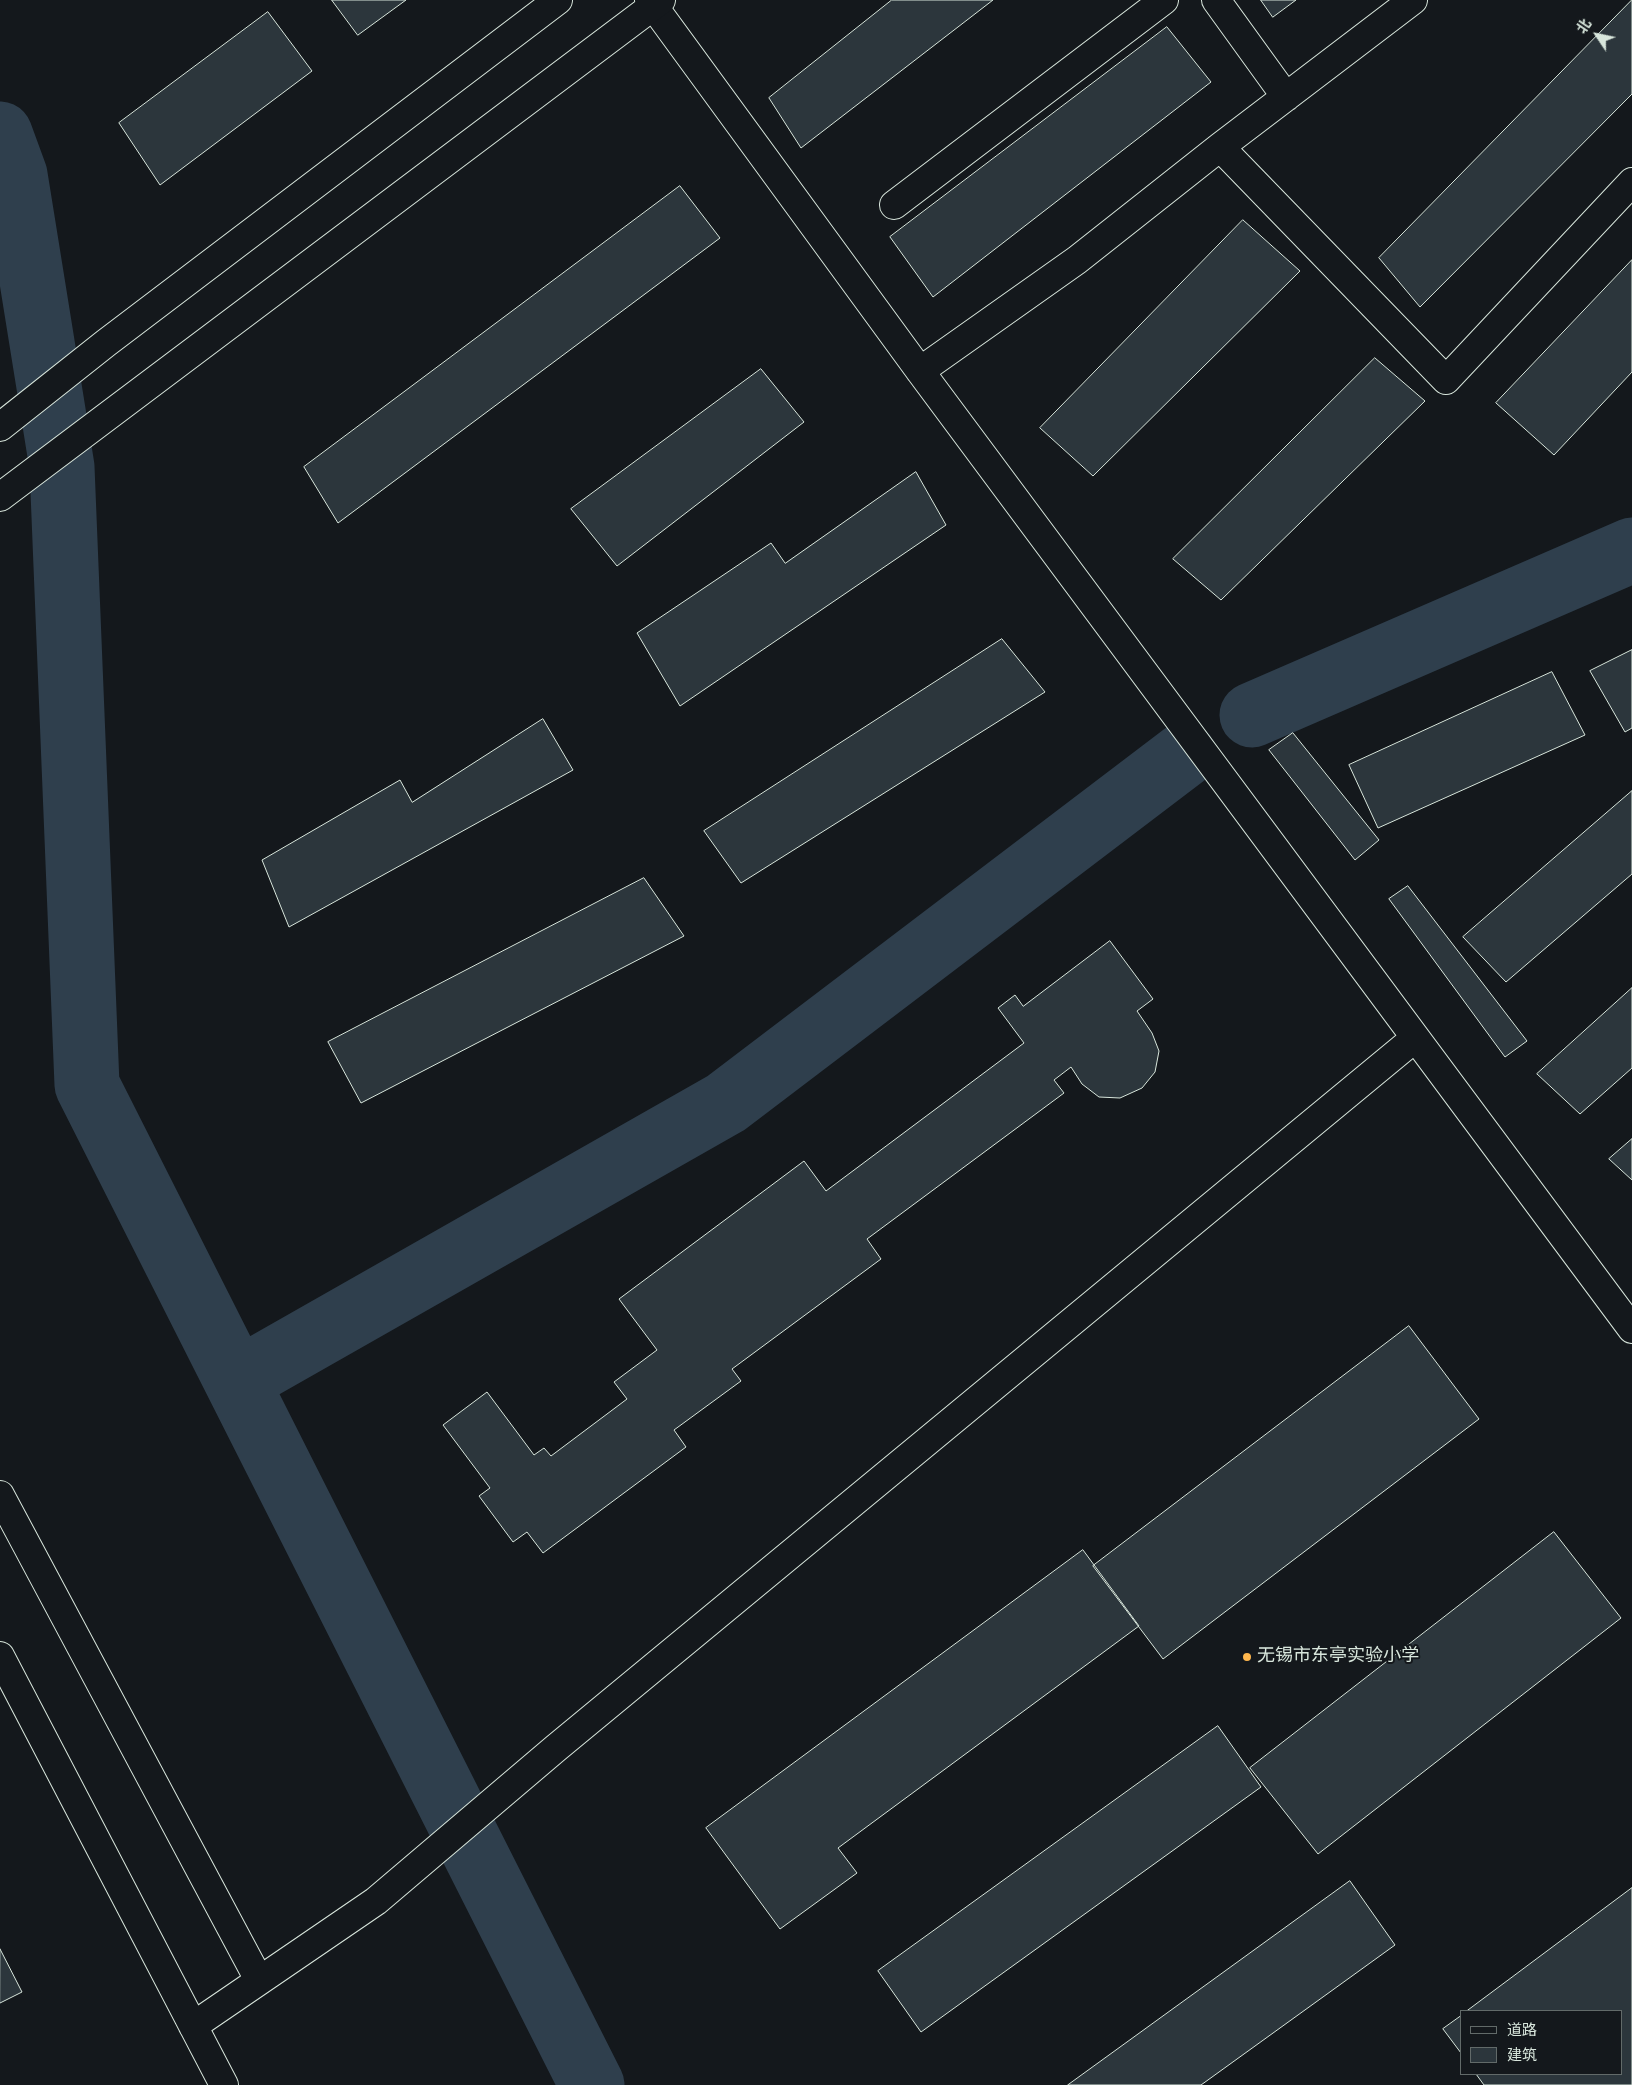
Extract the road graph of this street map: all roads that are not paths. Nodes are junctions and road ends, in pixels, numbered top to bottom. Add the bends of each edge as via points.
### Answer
1 (558, 0) edge
2 (1164, 0) edge
3 (1216, 0) edge
4 (1413, 0) edge
5 (654, 2) edge
6 (1286, 97) junction
7 (1220, 147) junction
8 (1632, 182) edge
9 (894, 205) dead end
10 (920, 371) junction
11 (0, 427) edge
12 (0, 497) edge
13 (1414, 1038) junction
14 (1632, 1329) edge
15 (0, 1495) edge
16 (0, 1656) edge
17 (259, 1980) junction
18 (193, 2026) junction
19 (224, 2085) edge

1 - 11 street via 106,342
2 - 9 street
3 - 6 street
4 - 6 street
5 - 10 street
5 - 12 street
6 - 7 street
7 - 8 street via 1446,380
7 - 10 street via 1077,260
10 - 13 street
13 - 14 street
13 - 17 street via 556,1748 376,1901
15 - 17 street
16 - 18 street
17 - 18 street
18 - 19 street

